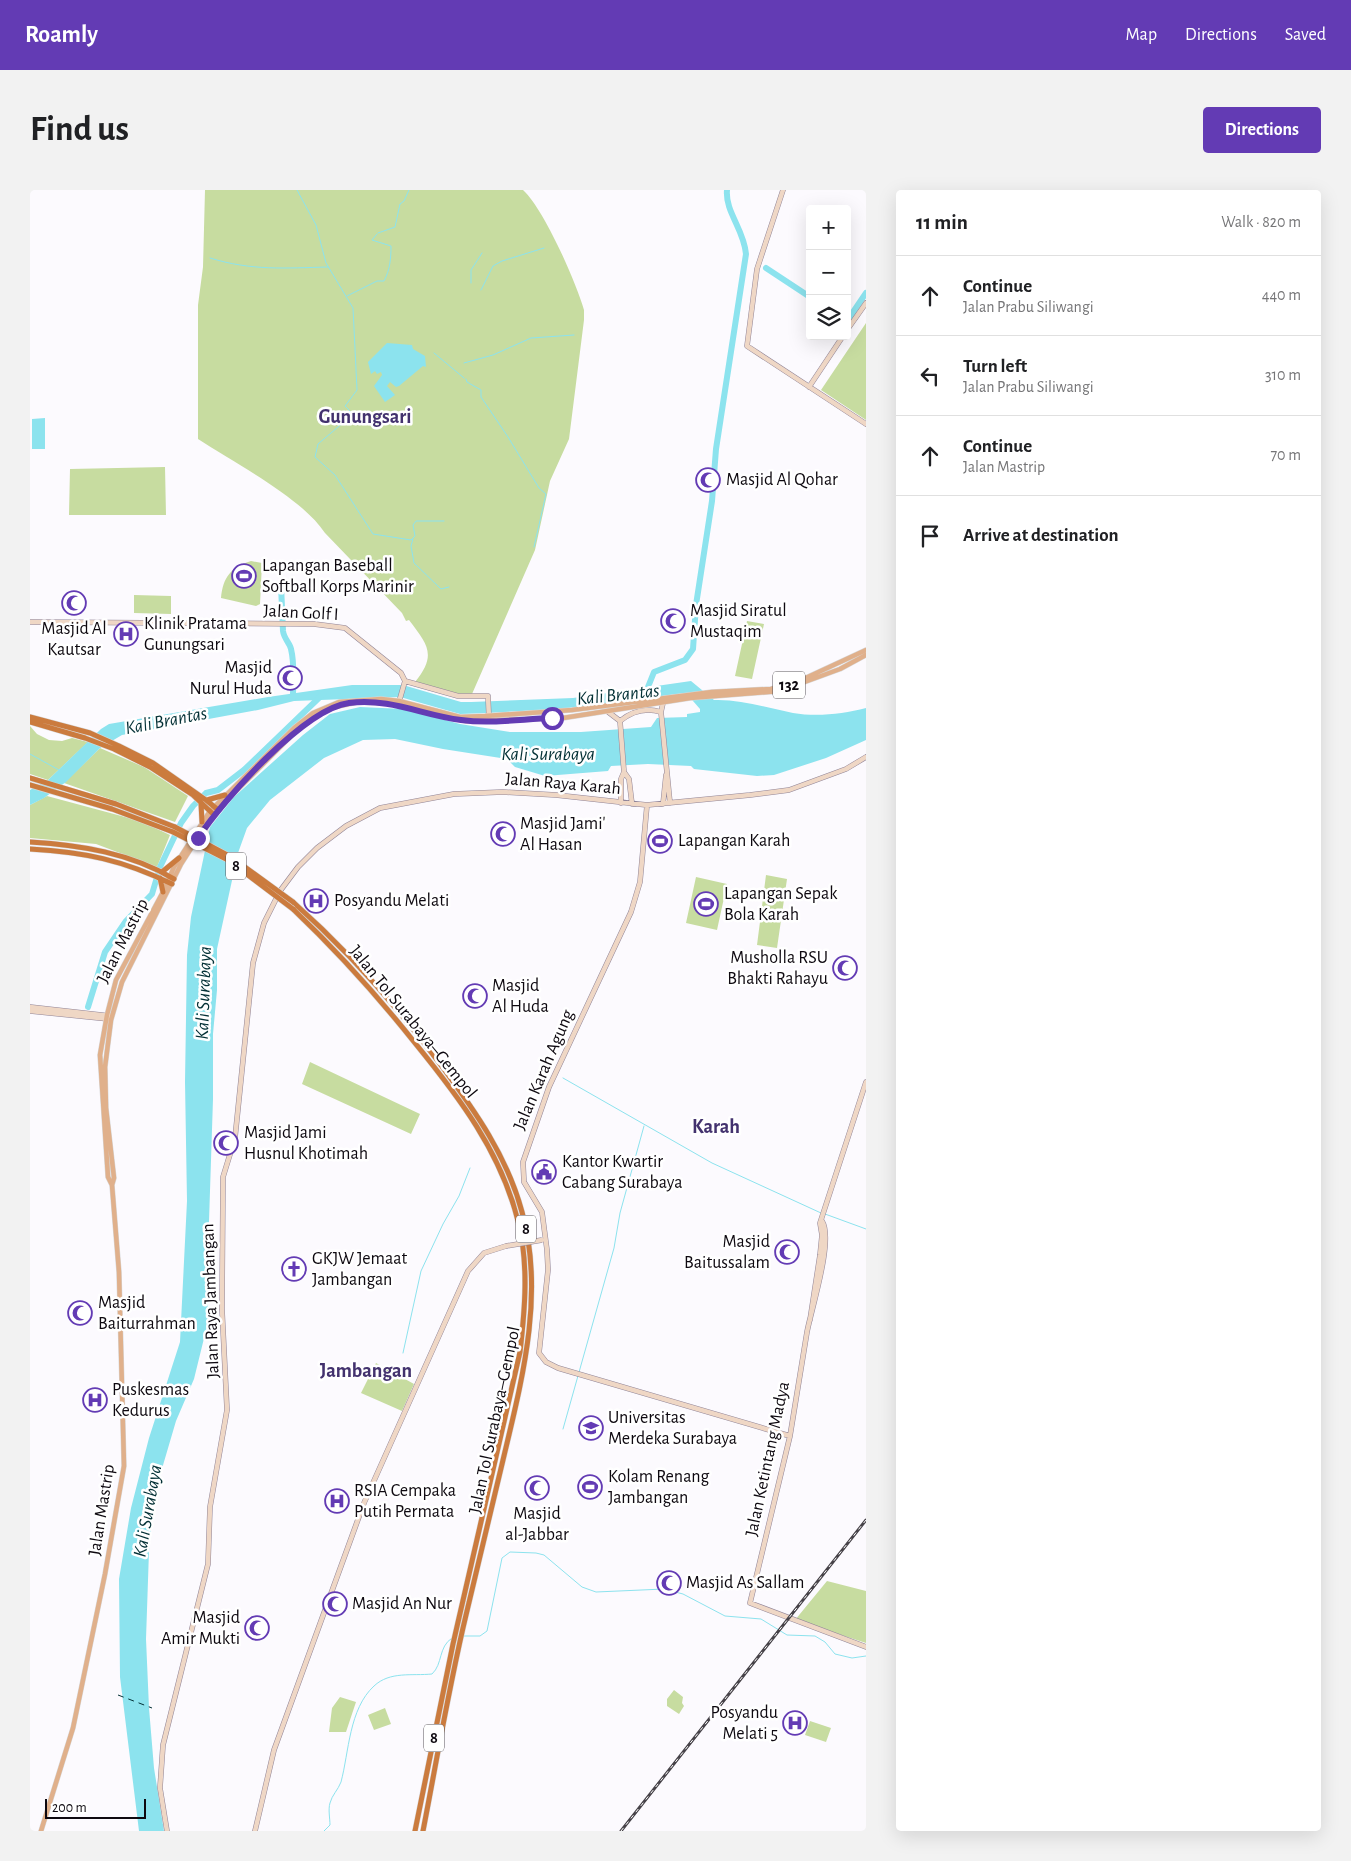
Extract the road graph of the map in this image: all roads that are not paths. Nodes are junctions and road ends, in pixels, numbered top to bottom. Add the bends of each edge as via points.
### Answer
1 (783, 190) edge
2 (866, 303) edge
3 (851, 324) edge
4 (840, 340) edge
5 (808, 387) junction
6 (866, 424) edge
7 (30, 622) edge
8 (866, 650) edge
9 (866, 656) edge
10 (405, 682) junction
11 (797, 684) junction
12 (662, 700) junction
13 (399, 701) junction
14 (603, 706) junction
15 (626, 708) junction
16 (564, 711) junction
17 (607, 711) junction
18 (634, 711) junction
19 (661, 714) junction
20 (30, 717) edge
21 (489, 717) junction
22 (563, 718) junction
23 (30, 722) edge
24 (620, 724) junction
25 (88, 735) junction
26 (866, 757) edge
27 (624, 771) junction
28 (666, 774) junction
29 (30, 778) edge
30 (30, 785) edge
31 (195, 794) junction
32 (225, 795) junction
33 (203, 800) junction
34 (621, 803) junction
35 (670, 803) junction
36 (632, 804) junction
37 (663, 804) junction
38 (647, 806) junction
39 (214, 810) junction
40 (202, 822) junction
41 (174, 830) junction
42 (30, 842) edge
43 (30, 849) edge
44 (179, 858) junction
45 (129, 863) junction
46 (158, 874) junction
47 (171, 880) junction
48 (163, 892) junction
49 (250, 980) joint
50 (30, 1007) edge
51 (30, 1010) edge
52 (77, 1012) junction
53 (109, 1017) junction
54 (866, 1082) edge
55 (822, 1220) junction
56 (832, 1229) dead end
57 (826, 1234) junction
58 (544, 1240) junction
59 (810, 1320) junction
60 (790, 1436) junction
61 (460, 1627) junction
62 (866, 1647) edge
63 (41, 1831) edge
64 (167, 1831) edge
65 (255, 1831) edge
66 (415, 1831) edge
67 (423, 1831) edge

1 - 5 street via 757,268 747,343 753,351
2 - 3 street
4 - 5 street
5 - 6 street
7 - 10 street, Jalan Golf I via 314,624 345,628 399,670
8 - 11 main road, 132
9 - 11 main road, 132
10 - 13 street
10 - 21 street via 458,696 488,696
11 - 12 main road, 132
12 - 14 main road, 132
12 - 15 main road, 132
12 - 19 street
13 - 21 main road, 132 via 460,717
13 - 32 main road, 132 via 353,700 323,707 294,728
13 - 39 main road, 132 via 347,704 320,713 296,730
14 - 15 street
14 - 16 main road, 132
15 - 17 main road, 132
15 - 18 street
16 - 21 main road, 132
16 - 22 main road
17 - 22 main road, 132
17 - 24 street
18 - 19 street via 653,710
18 - 24 street
19 - 28 street
20 - 25 highway
21 - 22 main road, 132
23 - 25 highway
24 - 27 street
25 - 31 highway
25 - 31 highway via 153,763
26 - 35 street, Jalan Raya Karah via 846,769 789,790
27 - 34 street
27 - 36 street
28 - 35 street
28 - 37 street
29 - 41 highway, Jalan Tol Surabaya–Gempol / 8 via 76,790
30 - 41 highway, Jalan Tol Surabaya–Gempol / 8
31 - 33 highway
32 - 33 highway
32 - 39 main road, 132
33 - 39 highway
33 - 40 highway
34 - 36 street, Jalan Raya Karah
34 - 49 street, Jalan Raya Karah via 504,792 435,796 375,810 331,836 304,860 287,881 264,924
35 - 37 street, Jalan Raya Karah
36 - 38 street, Jalan Raya Karah
37 - 38 street, Jalan Raya Karah
38 - 58 street, Jalan Karah Agung via 640,882 631,912 552,1082 523,1162 524,1182 542,1212
39 - 40 main road, Jalan Mastrip
39 - 47 main road, Jalan Mastrip
40 - 44 main road, Jalan Mastrip
41 - 61 highway, Jalan Tol Surabaya–Gempol / 8, bridge via 228,860 293,909 327,941 455,1092 497,1161 518,1220 524,1253 525,1290 520,1352
41 - 61 highway, Jalan Tol Surabaya–Gempol / 8, bridge via 231,857 293,902 339,944 421,1038 463,1094 496,1146 522,1212 531,1282 528,1339 517,1402
42 - 45 highway via 80,846
43 - 45 highway via 87,853
44 - 46 highway
44 - 47 main road, Jalan Mastrip
45 - 46 highway
46 - 47 highway
46 - 48 highway
47 - 48 main road, Jalan Mastrip
47 - 53 main road, Jalan Mastrip via 129,964
48 - 53 main road, Jalan Mastrip via 116,980
49 - 64 street, Jalan Raya Jambangan via 235,1138 226,1166 222,1197 226,1410 210,1507 208,1564 162,1746 160,1788
50 - 52 street
51 - 52 street
52 - 53 street
53 - 63 main road, Jalan Mastrip via 100,1068 119,1272 124,1466 72,1728
54 - 55 street, Jalan Ketintang Madya
55 - 57 street, Jalan Ketintang Madya
55 - 59 street, Jalan Ketintang Madya
56 - 57 street
57 - 59 street, Jalan Ketintang Madya
58 - 60 street, Jalan Karah Agung via 548,1270 539,1351 551,1365
58 - 65 street, bridge via 490,1250 481,1255 462,1283 364,1503 274,1750
59 - 60 street, Jalan Ketintang Madya
60 - 62 street, Jalan Ketintang Madya via 750,1604
61 - 66 highway, Jalan Tol Surabaya–Gempol / 8 via 453,1644
61 - 67 highway, Jalan Tol Surabaya–Gempol / 8

